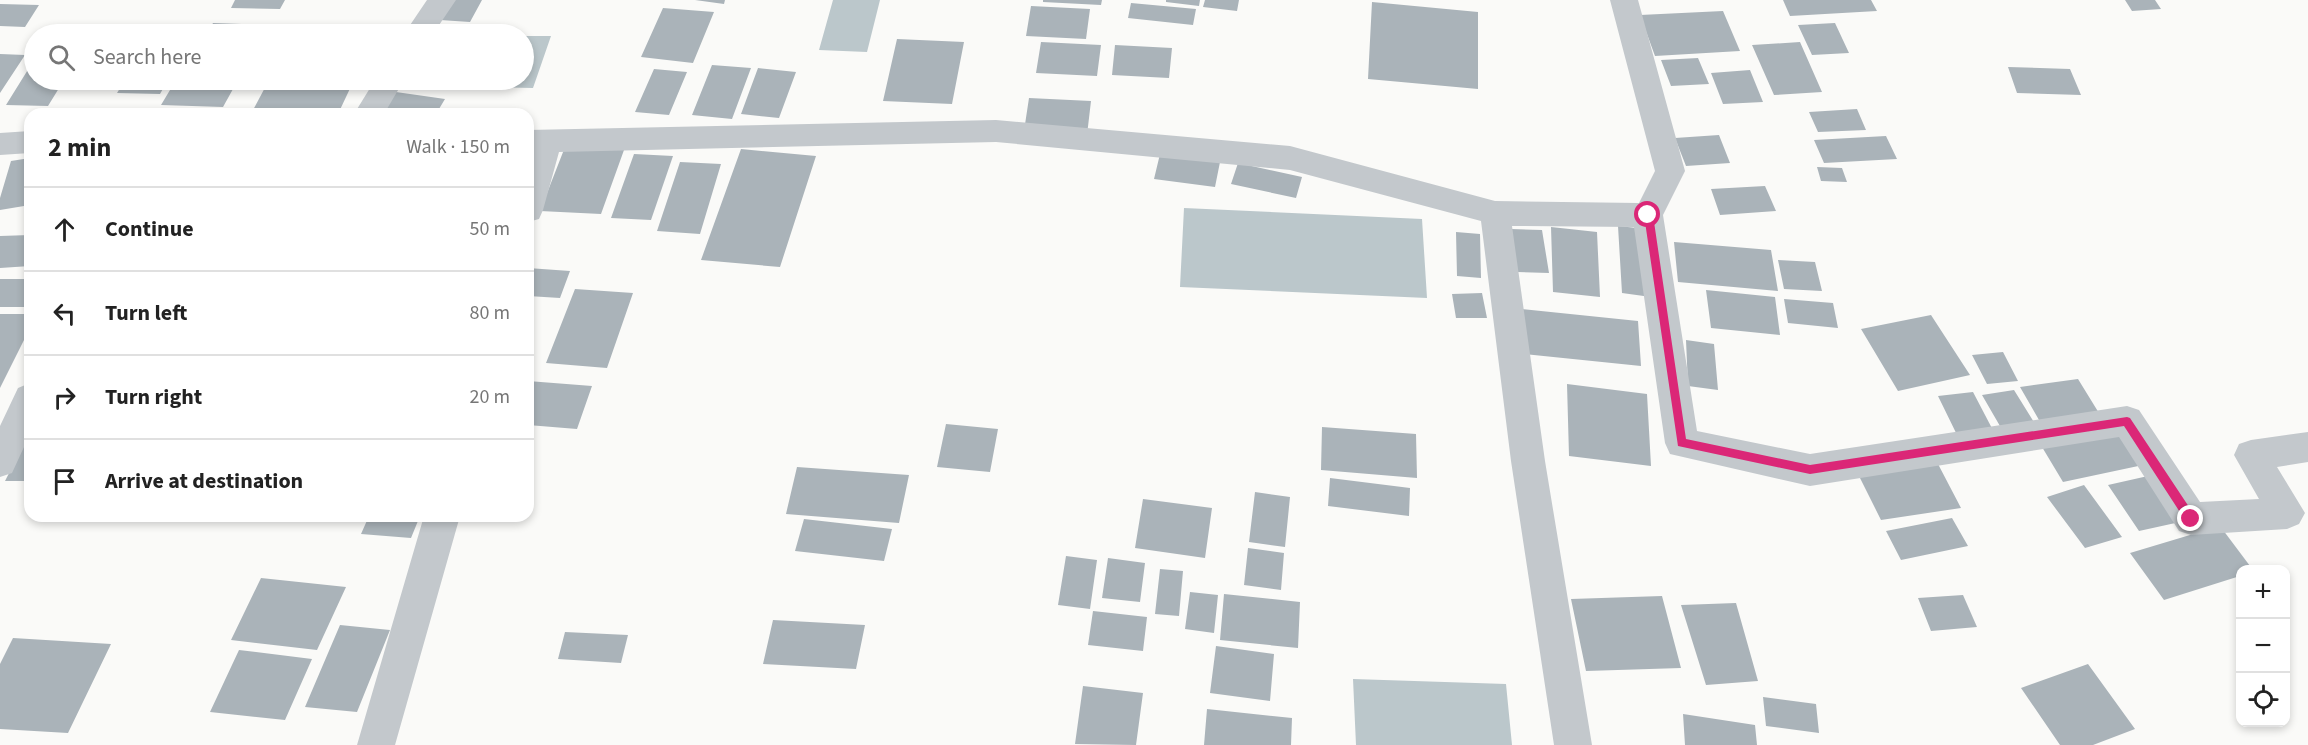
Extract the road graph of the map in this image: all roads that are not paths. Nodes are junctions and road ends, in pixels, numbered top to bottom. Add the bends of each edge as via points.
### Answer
1 (442, 0) edge
2 (1624, 0) edge
3 (425, 24) edge
4 (384, 90) edge
5 (373, 108) edge
6 (538, 141) edge
7 (24, 142) edge
8 (0, 144) edge
9 (534, 169) edge
10 (1495, 213) junction
11 (1648, 215) junction
12 (24, 411) edge
13 (2308, 447) edge
14 (0, 462) edge
15 (440, 522) edge
16 (376, 745) edge
17 (1573, 745) edge

1 - 3 street
2 - 11 street via 1670,171
4 - 5 street
6 - 9 street
6 - 10 street via 996,131 1290,158
7 - 8 street
10 - 11 street
10 - 17 street via 1528,461
11 - 13 street via 1682,442 1810,470 2127,421 2191,519 2287,513 2251,455
12 - 14 street
15 - 16 street

